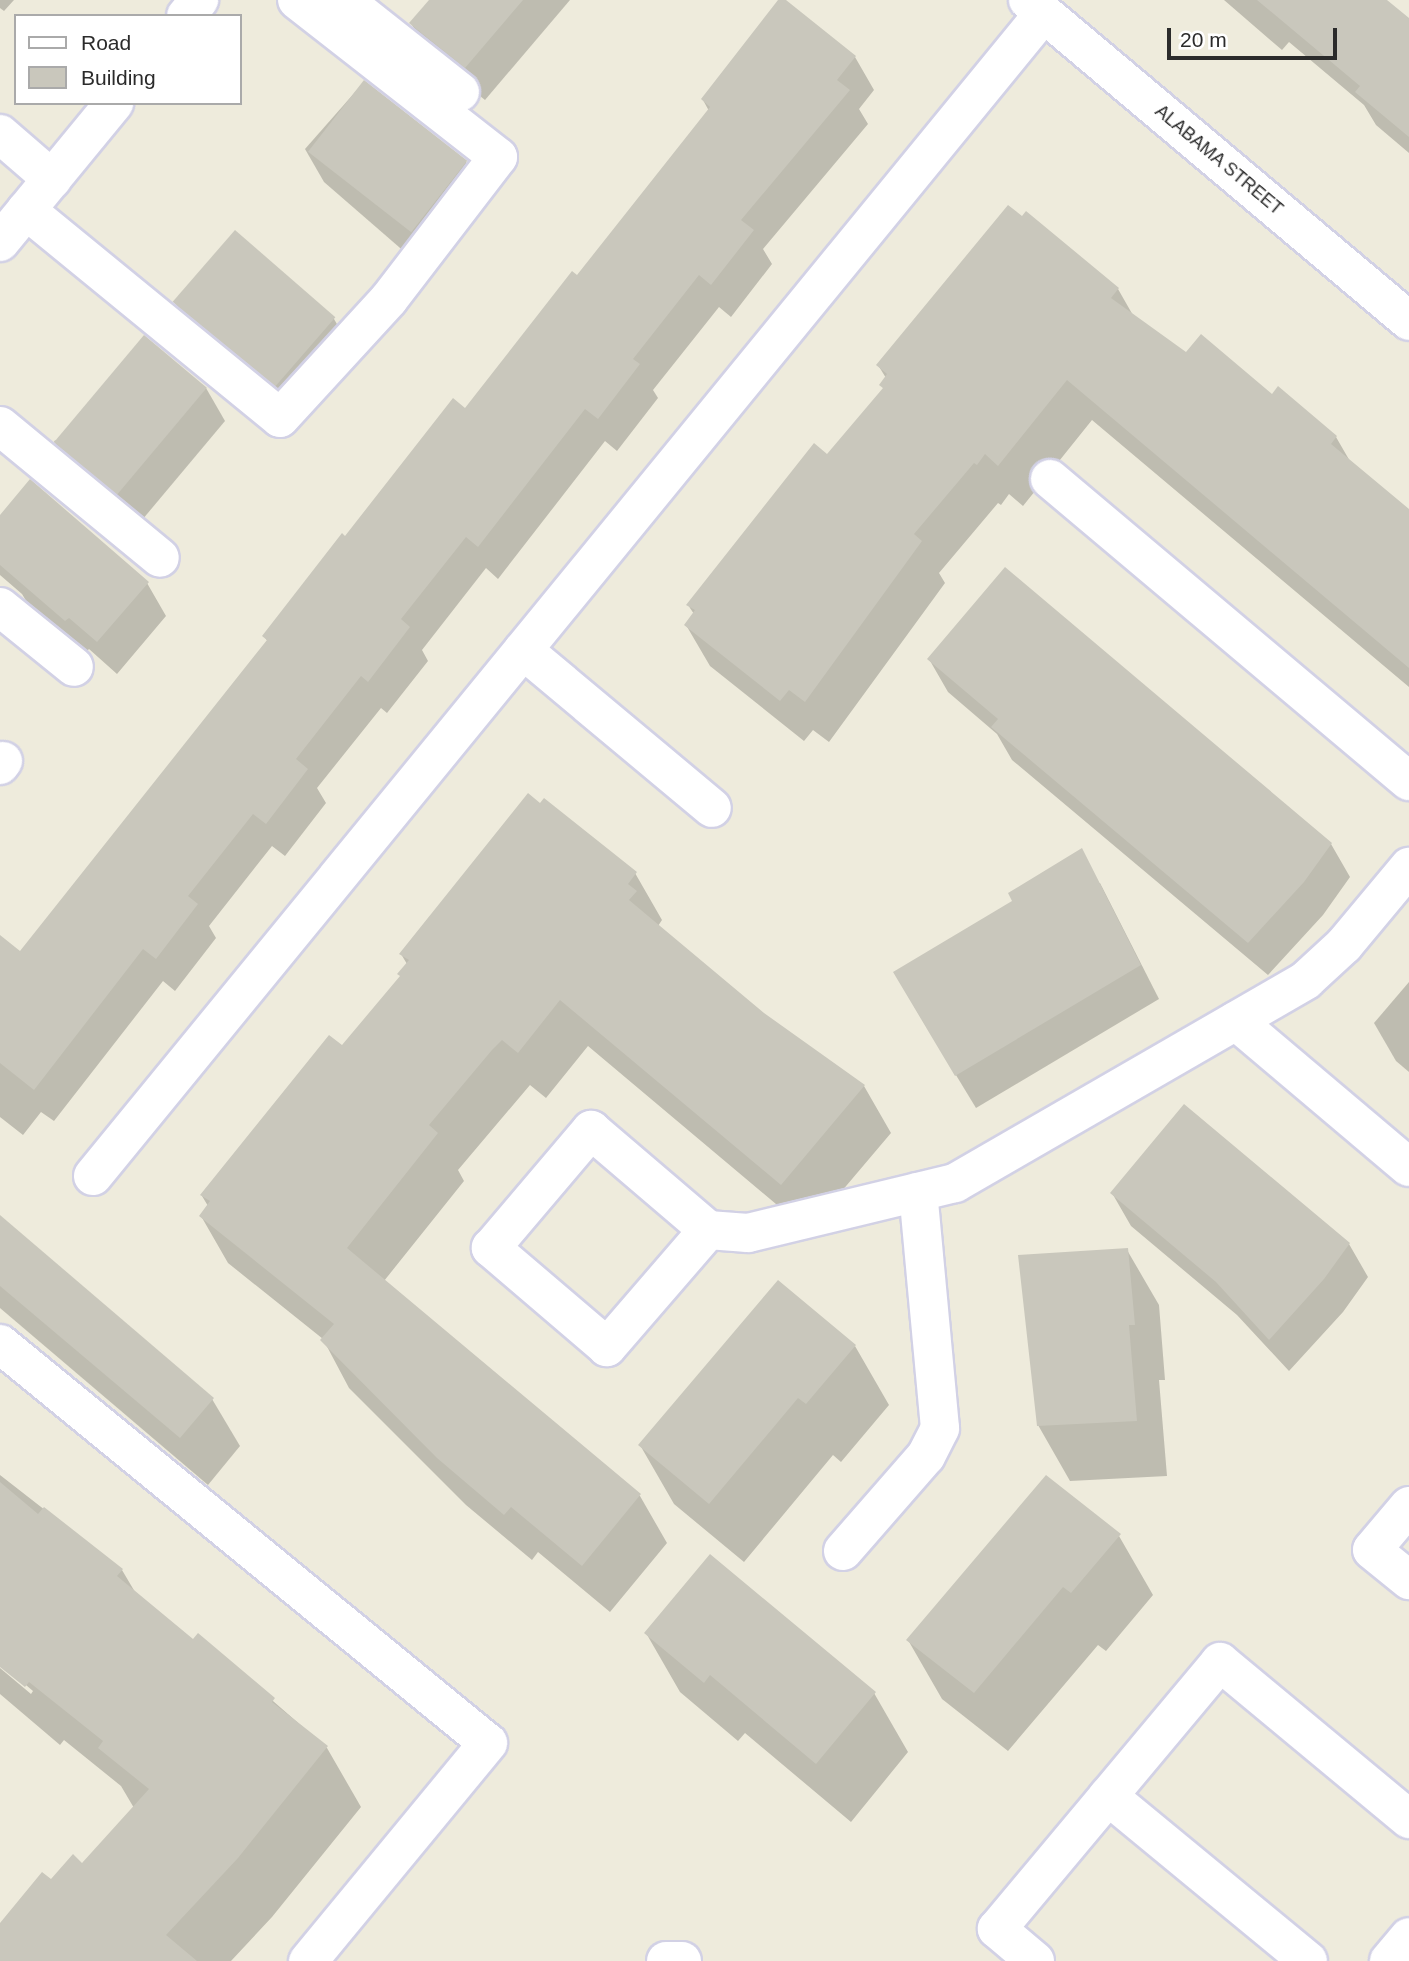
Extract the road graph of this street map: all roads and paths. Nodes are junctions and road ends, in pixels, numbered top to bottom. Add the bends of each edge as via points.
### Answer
1 (199, 0) edge
2 (297, 0) edge
3 (344, 0) edge
4 (1036, 7) edge
5 (188, 14) edge
6 (460, 92) dead end
7 (112, 105) edge
8 (0, 134) edge
9 (52, 179) junction
10 (26, 210) junction
11 (0, 242) edge
12 (1409, 321) edge
13 (0, 426) edge
14 (1050, 479) dead end
15 (160, 558) dead end
16 (0, 607) edge
17 (523, 650) junction
18 (74, 667) dead end
19 (1409, 781) edge
20 (712, 808) dead end
21 (1409, 867) edge
22 (1236, 1021) junction
23 (1409, 1167) edge
24 (93, 1176) dead end
25 (918, 1192) junction
26 (708, 1230) junction
27 (0, 1344) edge
28 (1409, 1506) edge
29 (843, 1551) dead end
30 (1409, 1580) edge
31 (1108, 1796) junction
32 (1409, 1819) edge
33 (1409, 1937) edge
34 (309, 1961) edge
35 (666, 1961) edge
36 (682, 1961) edge
37 (1035, 1961) edge
38 (1308, 1961) edge
39 (1390, 1961) edge

1 - 5 street
2 - 10 street via 498,157 389,299 280,418
3 - 6 street
4 - 12 street, ALABAMA STREET
4 - 17 street
7 - 9 street
8 - 9 street
9 - 10 street
10 - 11 street
13 - 15 street
14 - 19 street
16 - 18 street
17 - 20 street
17 - 24 street
21 - 22 street via 1344,945 1315,971
22 - 23 street
22 - 25 street via 955,1183
25 - 26 street via 748,1233
25 - 29 street via 940,1428 926,1456
26 - 26 street via 607,1347 491,1248 591,1130
27 - 34 street via 488,1743
28 - 30 street via 1373,1550
31 - 32 street via 1220,1662
31 - 37 street via 998,1929
31 - 38 street
33 - 39 street
35 - 36 street

